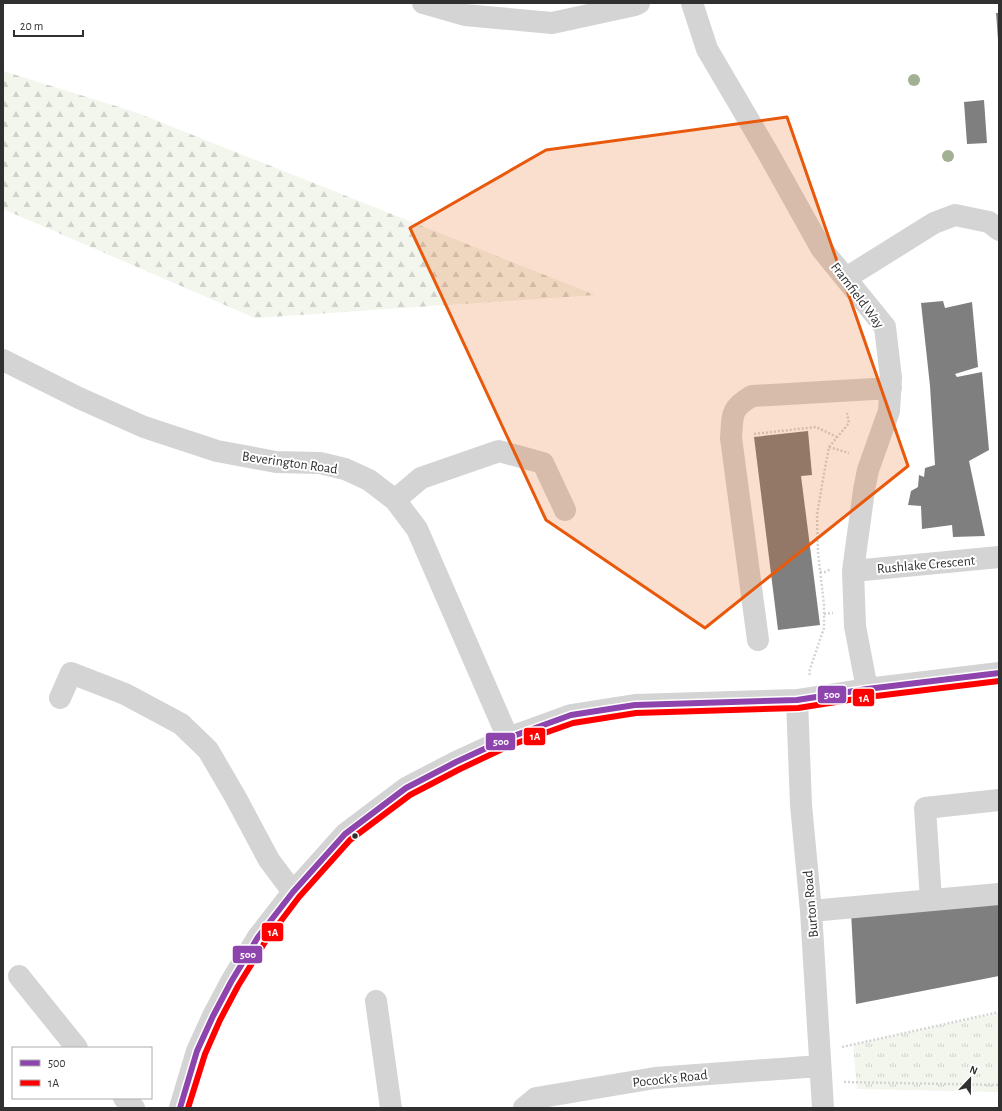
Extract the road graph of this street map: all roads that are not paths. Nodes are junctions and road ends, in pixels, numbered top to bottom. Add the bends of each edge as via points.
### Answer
1 (423, 3) edge
2 (639, 3) edge
3 (692, 3) edge
4 (999, 230) edge
5 (846, 278) junction
6 (3, 360) edge
7 (891, 388) junction
8 (395, 500) junction
9 (565, 510) dead end
10 (999, 557) edge
11 (853, 571) junction
12 (758, 640) dead end
13 (999, 673) edge
14 (867, 689) junction
15 (60, 698) dead end
16 (804, 699) junction
17 (508, 738) junction
18 (999, 800) edge
19 (293, 892) junction
20 (999, 894) edge
21 (931, 900) junction
22 (811, 911) junction
23 (19, 976) dead end
24 (376, 1001) dead end
25 (76, 1047) edge
26 (820, 1066) junction
27 (125, 1099) edge
28 (134, 1108) edge
29 (180, 1108) edge
30 (391, 1108) edge
31 (524, 1108) edge
32 (823, 1108) edge

1 - 2 street via 465,15 552,23
3 - 5 street, Framfield Way via 706,49 768,153 820,248
4 - 5 street via 989,222 955,215 934,224
5 - 7 street, Framfield Way via 885,327
6 - 8 street, Beverington Road via 144,427 217,451 276,462 320,463 345,469 369,480
7 - 11 street, Framfield Way via 889,411 868,470
7 - 12 street via 752,396 739,404 733,414 731,438
8 - 9 street via 420,478 500,451 543,463
8 - 17 street, Beverington Road via 417,529
10 - 11 street, Rushlake Crescent
11 - 14 street, Framfield Way via 855,626
13 - 14 street
14 - 16 street
15 - 19 street via 71,673 125,694 181,724 208,750 269,860
16 - 17 street via 635,705 571,715
16 - 22 street, Burton Road via 801,805
17 - 19 street via 406,788 345,834
18 - 21 street via 918,807
19 - 29 street via 258,937 213,1016 197,1051
20 - 21 street
21 - 22 street
22 - 26 street, Burton Road
23 - 25 street
24 - 30 street
26 - 31 street, Pocock's Road via 655,1078 536,1098
26 - 32 street, Burton Road
27 - 28 street

